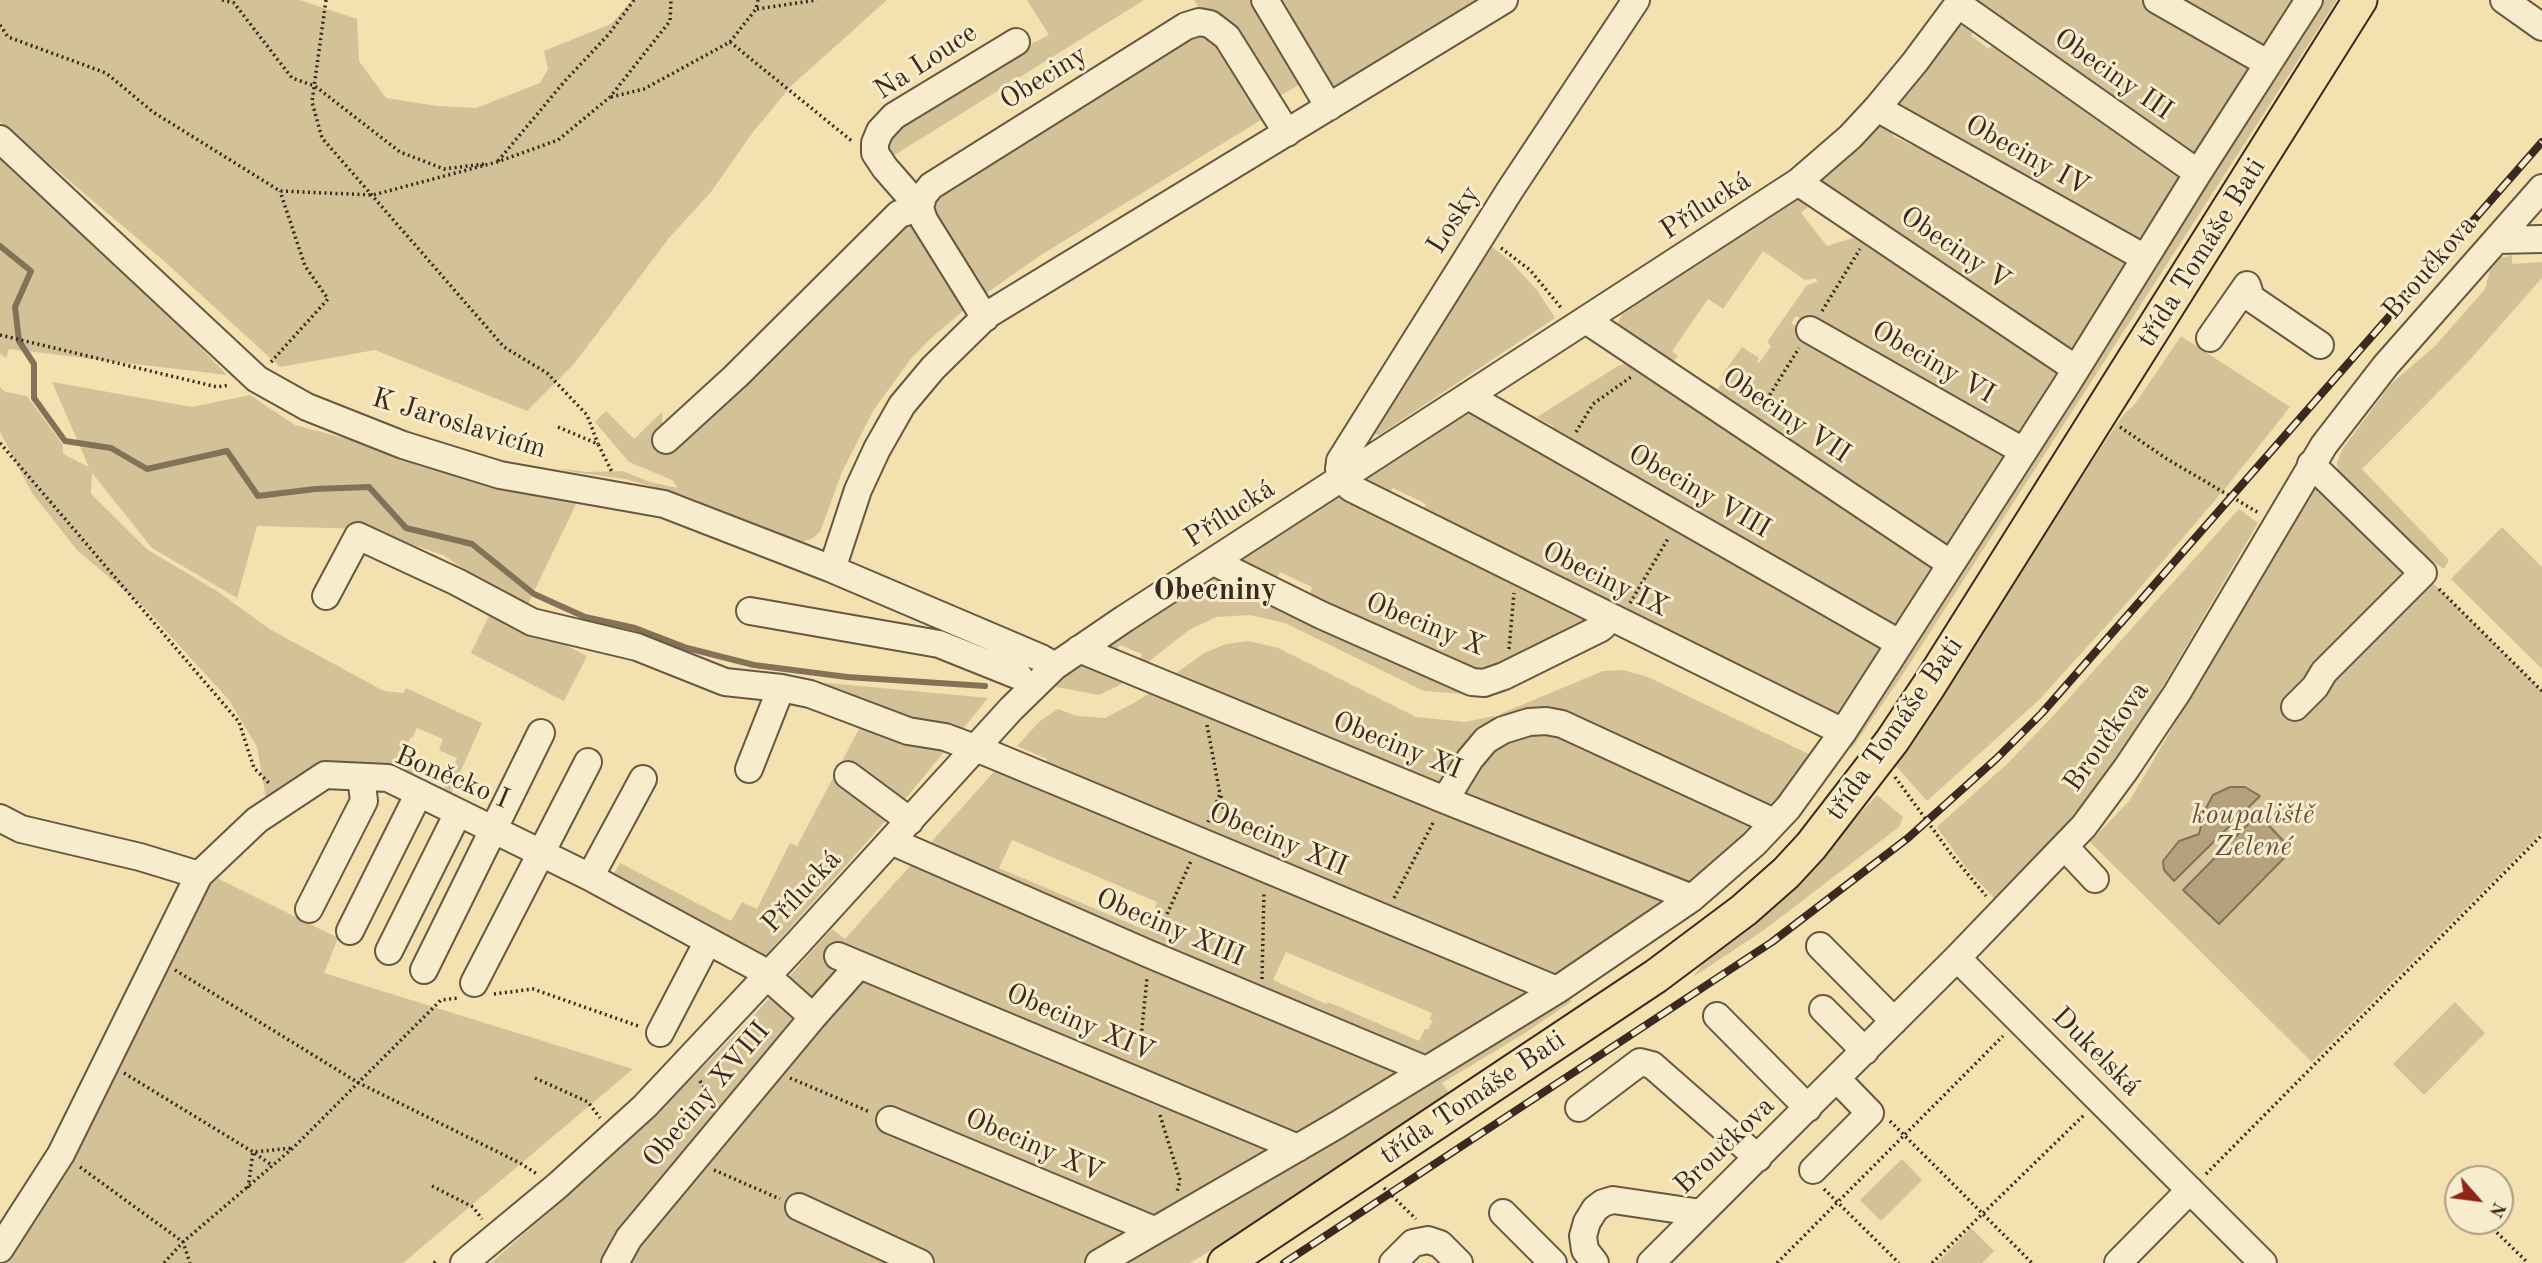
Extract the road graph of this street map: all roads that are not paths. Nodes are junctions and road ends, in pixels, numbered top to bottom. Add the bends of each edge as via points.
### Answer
1 (1265, 0) edge
2 (1504, 0) edge
3 (1636, 0) edge
4 (2157, 0) edge
5 (2309, 0) edge
6 (2360, 0) edge
7 (2504, 0) edge
8 (1959, 2) edge
9 (2542, 27) edge
10 (1016, 42) dead end
11 (2267, 63) junction
12 (1329, 107) junction
13 (1877, 108) junction
14 (1287, 133) junction
15 (0, 139) edge
16 (2198, 173) junction
17 (1798, 182) junction
18 (2542, 188) edge
19 (920, 208) junction
20 (2542, 239) edge
21 (2497, 240) junction
22 (2145, 258) junction
23 (985, 318) junction
24 (1577, 318) junction
25 (1810, 330) dead end
26 (2210, 338) dead end
27 (2320, 345) dead end
28 (2076, 369) junction
29 (1468, 396) junction
30 (666, 440) dead end
31 (2024, 451) junction
32 (2311, 464) junction
33 (1342, 479) junction
34 (1214, 562) junction
35 (1951, 564) junction
36 (832, 569) junction
37 (326, 596) dead end
38 (750, 611) dead end
39 (1611, 618) junction
40 (1899, 643) junction
41 (1079, 649) junction
42 (1055, 666) junction
43 (1026, 682) junction
44 (780, 688) junction
45 (2295, 707) dead end
46 (1843, 732) junction
47 (541, 733) dead end
48 (975, 749) junction
49 (588, 762) dead end
50 (749, 769) dead end
51 (848, 775) dead end
52 (361, 777) junction
53 (643, 779) dead end
54 (419, 793) junction
55 (1446, 800) junction
56 (458, 813) junction
57 (0, 818) edge
58 (910, 821) junction
59 (1774, 822) junction
60 (493, 829) junction
61 (891, 841) junction
62 (2065, 847) junction
63 (540, 853) junction
64 (199, 876) junction
65 (590, 877) junction
66 (2095, 879) dead end
67 (1692, 898) junction
68 (309, 909) dead end
69 (350, 931) dead end
70 (708, 941) junction
71 (1820, 946) dead end
72 (389, 951) dead end
73 (1957, 958) junction
74 (424, 970) dead end
75 (768, 975) junction
76 (1557, 990) junction
77 (478, 991) road end
78 (1823, 1009) dead end
79 (1717, 1016) dead end
80 (813, 1017) junction
81 (1894, 1021) junction
82 (653, 1032) road end
83 (1864, 1051) junction
84 (1426, 1070) junction
85 (1837, 1079) junction
86 (1579, 1108) dead end
87 (1808, 1108) junction
88 (890, 1120) road end
89 (1298, 1148) junction
90 (1758, 1158) junction
91 (1817, 1178) road end
92 (2190, 1190) junction
93 (799, 1208) road end
94 (1503, 1213) dead end
95 (1701, 1213) junction
96 (1162, 1226) junction
97 (0, 1249) edge
98 (464, 1263) edge
99 (615, 1263) edge
100 (920, 1263) edge
101 (1099, 1263) edge
102 (1225, 1263) edge
103 (1393, 1263) edge
104 (1459, 1263) edge
105 (1553, 1263) edge
106 (1593, 1263) edge
107 (1651, 1263) edge
108 (2118, 1263) edge
109 (2263, 1263) edge

1 - 12 street
2 - 12 street
3 - 33 street, Losky via 1340,461
4 - 11 street
5 - 11 street
6 - 102 main road, třída Tomáše Bati via 1928,687 1811,846 1744,909 1656,976
7 - 9 street
8 - 13 street, Přílucká
8 - 16 street, Obeciny III
10 - 19 street, Na Louce via 894,116 880,131 875,153
11 - 16 street
12 - 14 street
13 - 17 street, Přílucká
13 - 22 street, Obeciny IV
14 - 19 street, Obeciny via 1227,37 1219,28 1199,22 931,186
14 - 23 street
15 - 36 street, K Jaroslavicím via 257,379 307,407 403,445 500,475 664,504
16 - 22 street
17 - 24 street, Přílucká
17 - 28 street, Obeciny V
18 - 21 street, Broučkova
19 - 23 street
19 - 30 street via 899,214
20 - 21 street
21 - 32 street, Broučkova via 2362,394
22 - 28 street
23 - 36 street via 902,405 858,491
24 - 29 street, Přílucká
24 - 35 street, Obeciny VII
25 - 31 street, Obeciny VI
26 - 27 street via 2247,285 2251,298
28 - 31 street
29 - 33 street, Přílucká
29 - 40 street, Obeciny VIII
31 - 35 street
32 - 45 street via 2423,573
32 - 62 street, Broučkova via 2164,712
33 - 34 street, Přílucká
33 - 39 street, Obeciny IX via 1351,488
34 - 39 street, Obeciny X via 1463,679 1484,683 1601,628
34 - 41 street, Přílucká
35 - 40 street
36 - 42 street, K Jaroslavicím
37 - 44 street, Obeciny XII via 358,536 532,622 637,647 725,682
38 - 43 street via 939,644
39 - 46 street, Obeciny IX
40 - 46 street
41 - 42 street, Přílucká
41 - 55 street, Obeciny XI
42 - 43 street, Přílucká
43 - 48 street, Přílucká via 1010,709
44 - 48 street, Obeciny XII
44 - 50 street
46 - 59 street
47 - 60 street
48 - 58 street, Přílucká
48 - 76 street, Obeciny XII
49 - 63 street
51 - 58 street
52 - 54 street, Boněcko I via 388,778
52 - 64 street, Boněcko I via 325,775 257,820
52 - 68 street via 364,801
53 - 65 street
54 - 56 street, Boněcko I
54 - 69 street
55 - 59 street via 1469,759 1486,740 1503,730 1546,721 1562,724
55 - 67 street, Obeciny XI
56 - 60 street, Boněcko I
56 - 72 street
57 - 64 street via 21,829
58 - 61 street, Přílucká
59 - 67 street
60 - 63 street, Boněcko I
60 - 74 street
61 - 75 street, Přílucká
61 - 84 street, Obeciny XIII
62 - 66 street
62 - 73 street, Broučkova
63 - 65 street, Boněcko I
63 - 77 street
64 - 97 street, Boněcko I via 61,1154
65 - 70 street, Boněcko I
67 - 76 street
70 - 75 street, Boněcko I
70 - 82 street
71 - 81 street
73 - 81 street, Broučkova
73 - 92 street, Dukelská
75 - 80 street, Obeciny XVIII
75 - 98 street, Přílucká via 645,1105
76 - 84 street
78 - 83 street
79 - 87 street
80 - 89 street, Obeciny XIV via 849,961
80 - 99 street, Obeciny XVIII via 629,1238
81 - 83 street, Broučkova
83 - 85 street, Broučkova
84 - 89 street
85 - 87 street, Broučkova
85 - 91 street via 1870,1113
86 - 90 street via 1640,1062 1651,1065
87 - 90 street, Broučkova
88 - 96 street, Obeciny XV
89 - 96 street
90 - 95 street, Broučkova
92 - 108 street
92 - 109 street, Dukelská
93 - 100 street
94 - 105 street
95 - 106 street via 1603,1202 1587,1222 1583,1236
95 - 107 street, Broučkova
96 - 101 street
103 - 104 street via 1413,1244 1428,1240 1440,1244

